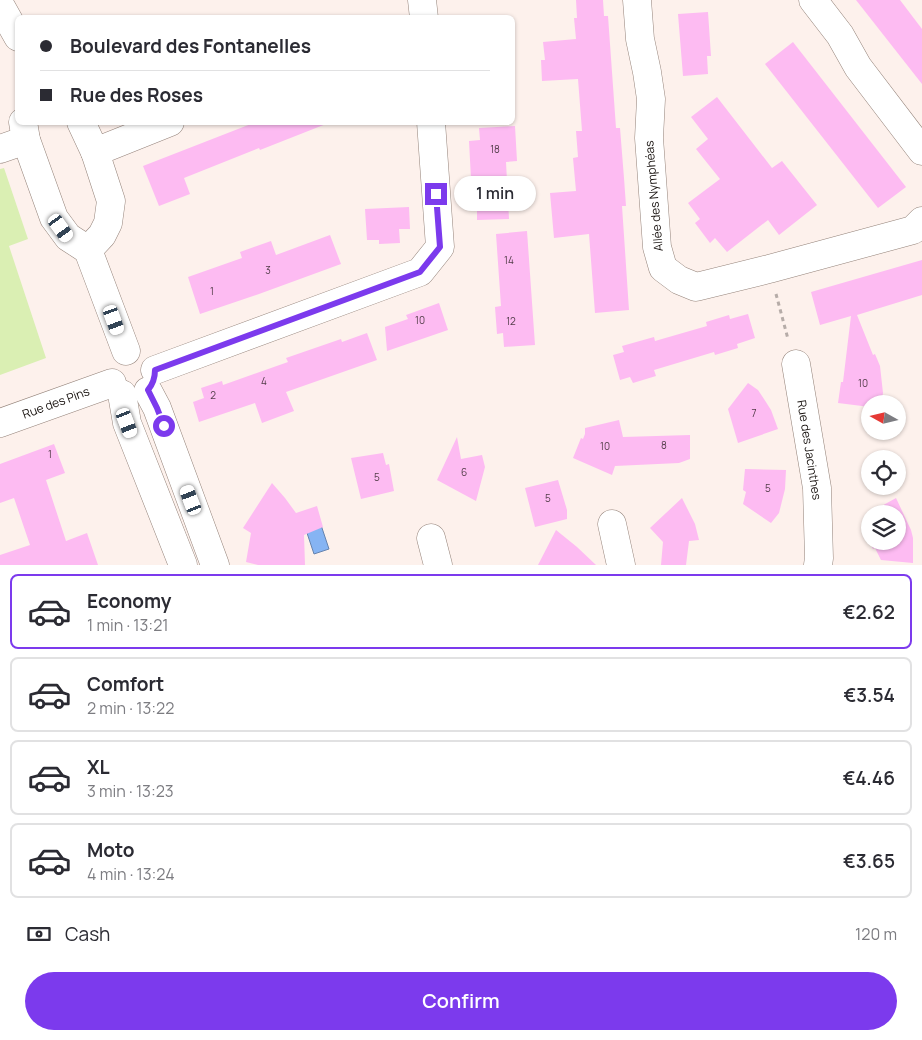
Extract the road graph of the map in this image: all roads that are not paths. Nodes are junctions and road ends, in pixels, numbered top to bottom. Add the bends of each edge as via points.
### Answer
1 (422, 0) edge
2 (637, 0) edge
3 (813, 0) edge
4 (0, 5) edge
5 (424, 15) edge
6 (15, 32) edge
7 (83, 125) edge
8 (162, 125) edge
9 (431, 125) edge
10 (25, 131) edge
11 (0, 149) edge
12 (922, 151) edge
13 (95, 152) junction
14 (922, 221) edge
15 (88, 250) junction
16 (796, 364) road end
17 (134, 384) junction
18 (0, 423) edge
19 (612, 524) dead end
20 (431, 538) dead end
21 (214, 560) edge
22 (182, 565) edge
23 (438, 565) edge
24 (621, 565) edge
25 (818, 565) edge

1 - 5 street
2 - 14 street, Allée des Nymphéas via 651,99 648,138 657,247 664,268 678,280 696,287 913,230
3 - 12 street via 840,35 858,67
4 - 6 street
7 - 13 street
8 - 13 street
9 - 17 street, Rue des Pins via 440,247 420,272
10 - 11 street
10 - 15 street via 54,218 68,237
13 - 15 street via 111,201 108,223
15 - 17 street via 126,351 113,361 110,376
16 - 25 street, Rue des Jacinthes via 817,488
17 - 18 street, Rue des Pins
17 - 21 street via 157,408
17 - 22 street via 127,423
19 - 24 street
20 - 23 street
21 - 22 street

